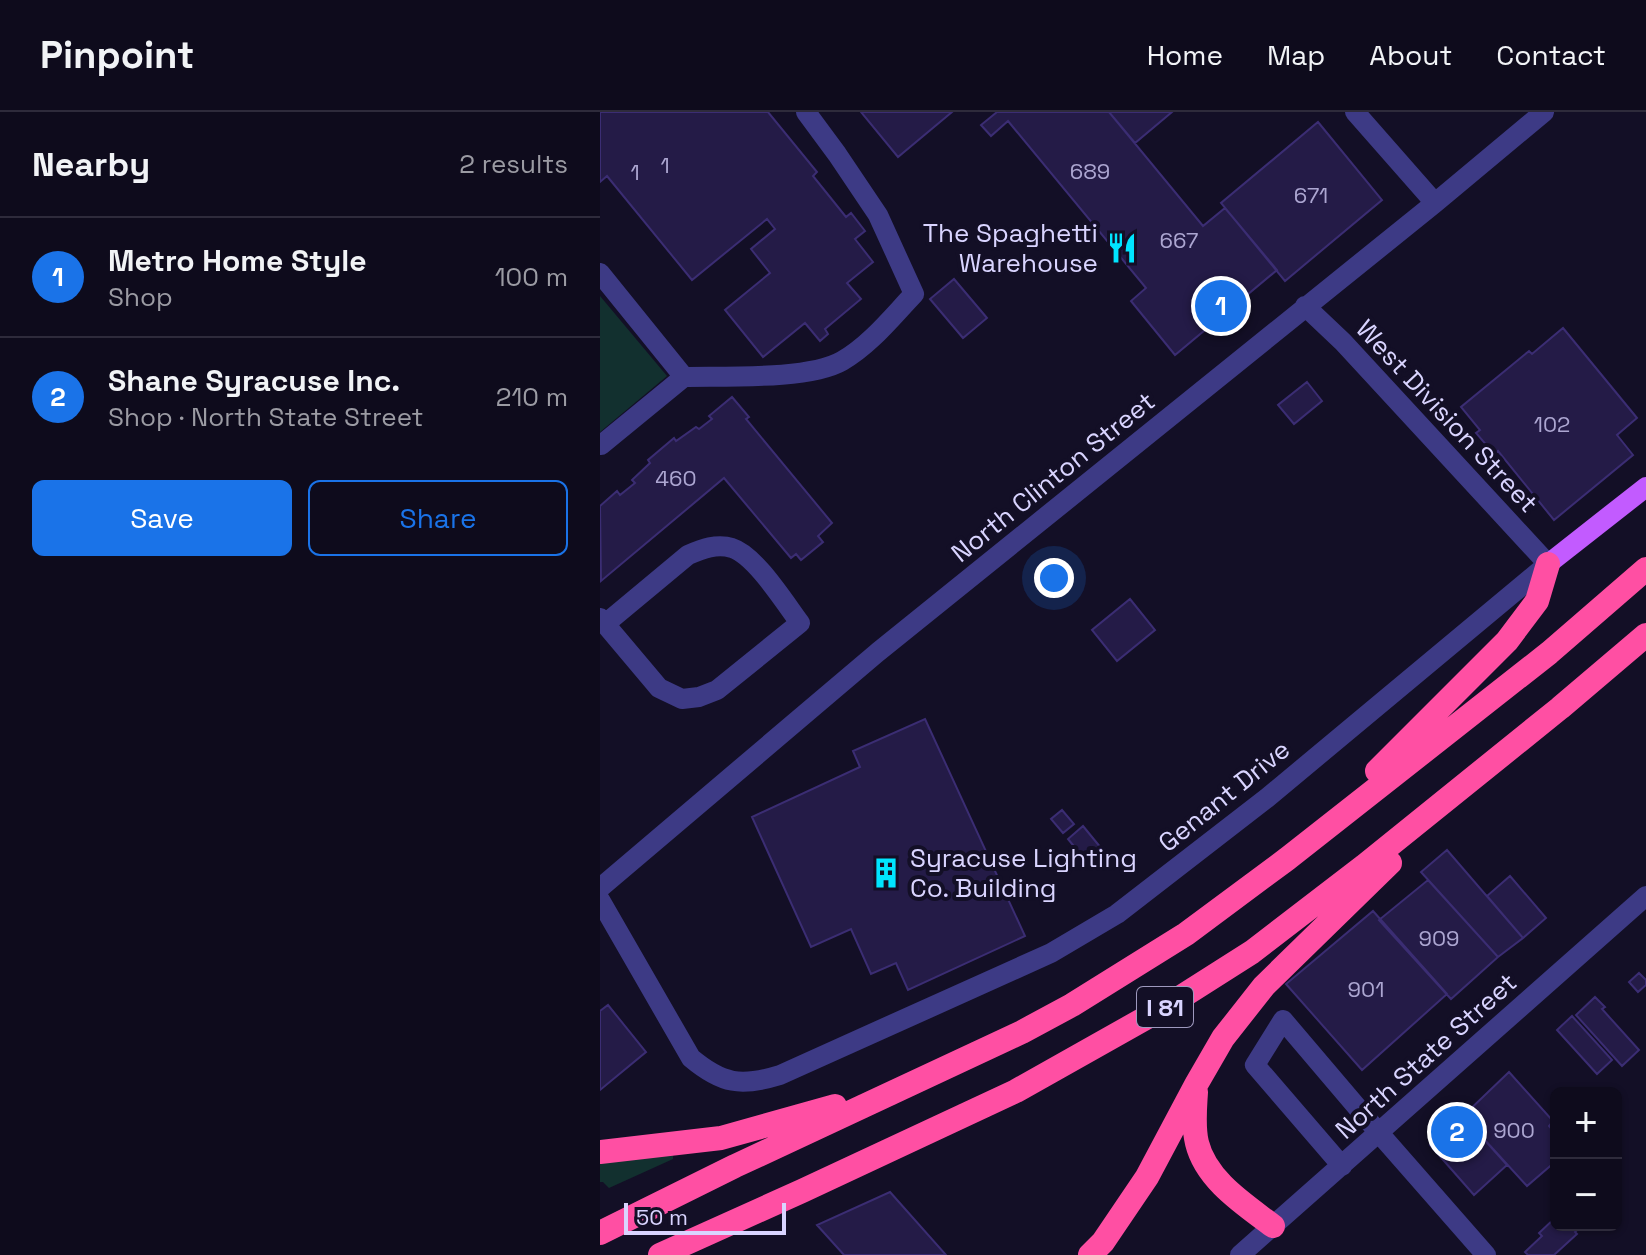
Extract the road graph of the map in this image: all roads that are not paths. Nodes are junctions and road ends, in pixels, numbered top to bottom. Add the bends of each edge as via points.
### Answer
1 (806, 112) edge
2 (1355, 112) edge
3 (1544, 112) edge
4 (1435, 203) junction
5 (600, 273) edge
6 (1305, 306) junction
7 (684, 377) junction
8 (601, 445) edge
9 (1646, 487) edge
10 (1548, 564) junction
11 (1646, 569) edge
12 (603, 627) edge
13 (1646, 635) edge
14 (1491, 763) junction
15 (1287, 859) junction
16 (600, 888) edge
17 (1646, 896) edge
18 (600, 900) edge
19 (918, 1081) junction
20 (1197, 1083) junction
21 (1379, 1133) junction
22 (600, 1152) edge
23 (1342, 1166) junction
24 (1273, 1226) junction
25 (600, 1233) edge
26 (660, 1255) edge
27 (1090, 1255) edge
28 (1240, 1255) edge
29 (1486, 1255) edge

1 - 7 street via 878,215 914,294 873,337 842,361 819,370
2 - 4 street
3 - 4 street, North Clinton Street
4 - 6 street, North Clinton Street
5 - 7 street
6 - 10 street, West Division Street
6 - 16 street, North Clinton Street via 878,652
7 - 8 street
9 - 10 main road, Genant Drive
10 - 15 highway via 1537,601 1507,641
10 - 18 street, Genant Drive via 1267,798 1117,914 1051,953 780,1075 759,1081 725,1080 691,1058
11 - 15 highway, I 81 via 1549,653
12 - 12 street via 688,555 716,546 733,548 751,559 800,623 717,690 682,699 659,688
13 - 14 highway, I 81
14 - 20 highway via 1264,986 1223,1038
14 - 26 highway, I 81 via 1252,952 1167,1006 1016,1091
15 - 19 highway, I 81 via 1186,934 1072,1005
17 - 21 street, North State Street
19 - 22 highway via 721,1138
19 - 25 highway, I 81
20 - 24 highway via 1194,1120 1201,1156 1226,1190
20 - 27 highway via 1147,1177
21 - 23 street, North State Street
21 - 23 street via 1283,1020 1255,1065
21 - 29 street
23 - 24 street, North State Street
24 - 28 street, North State Street

